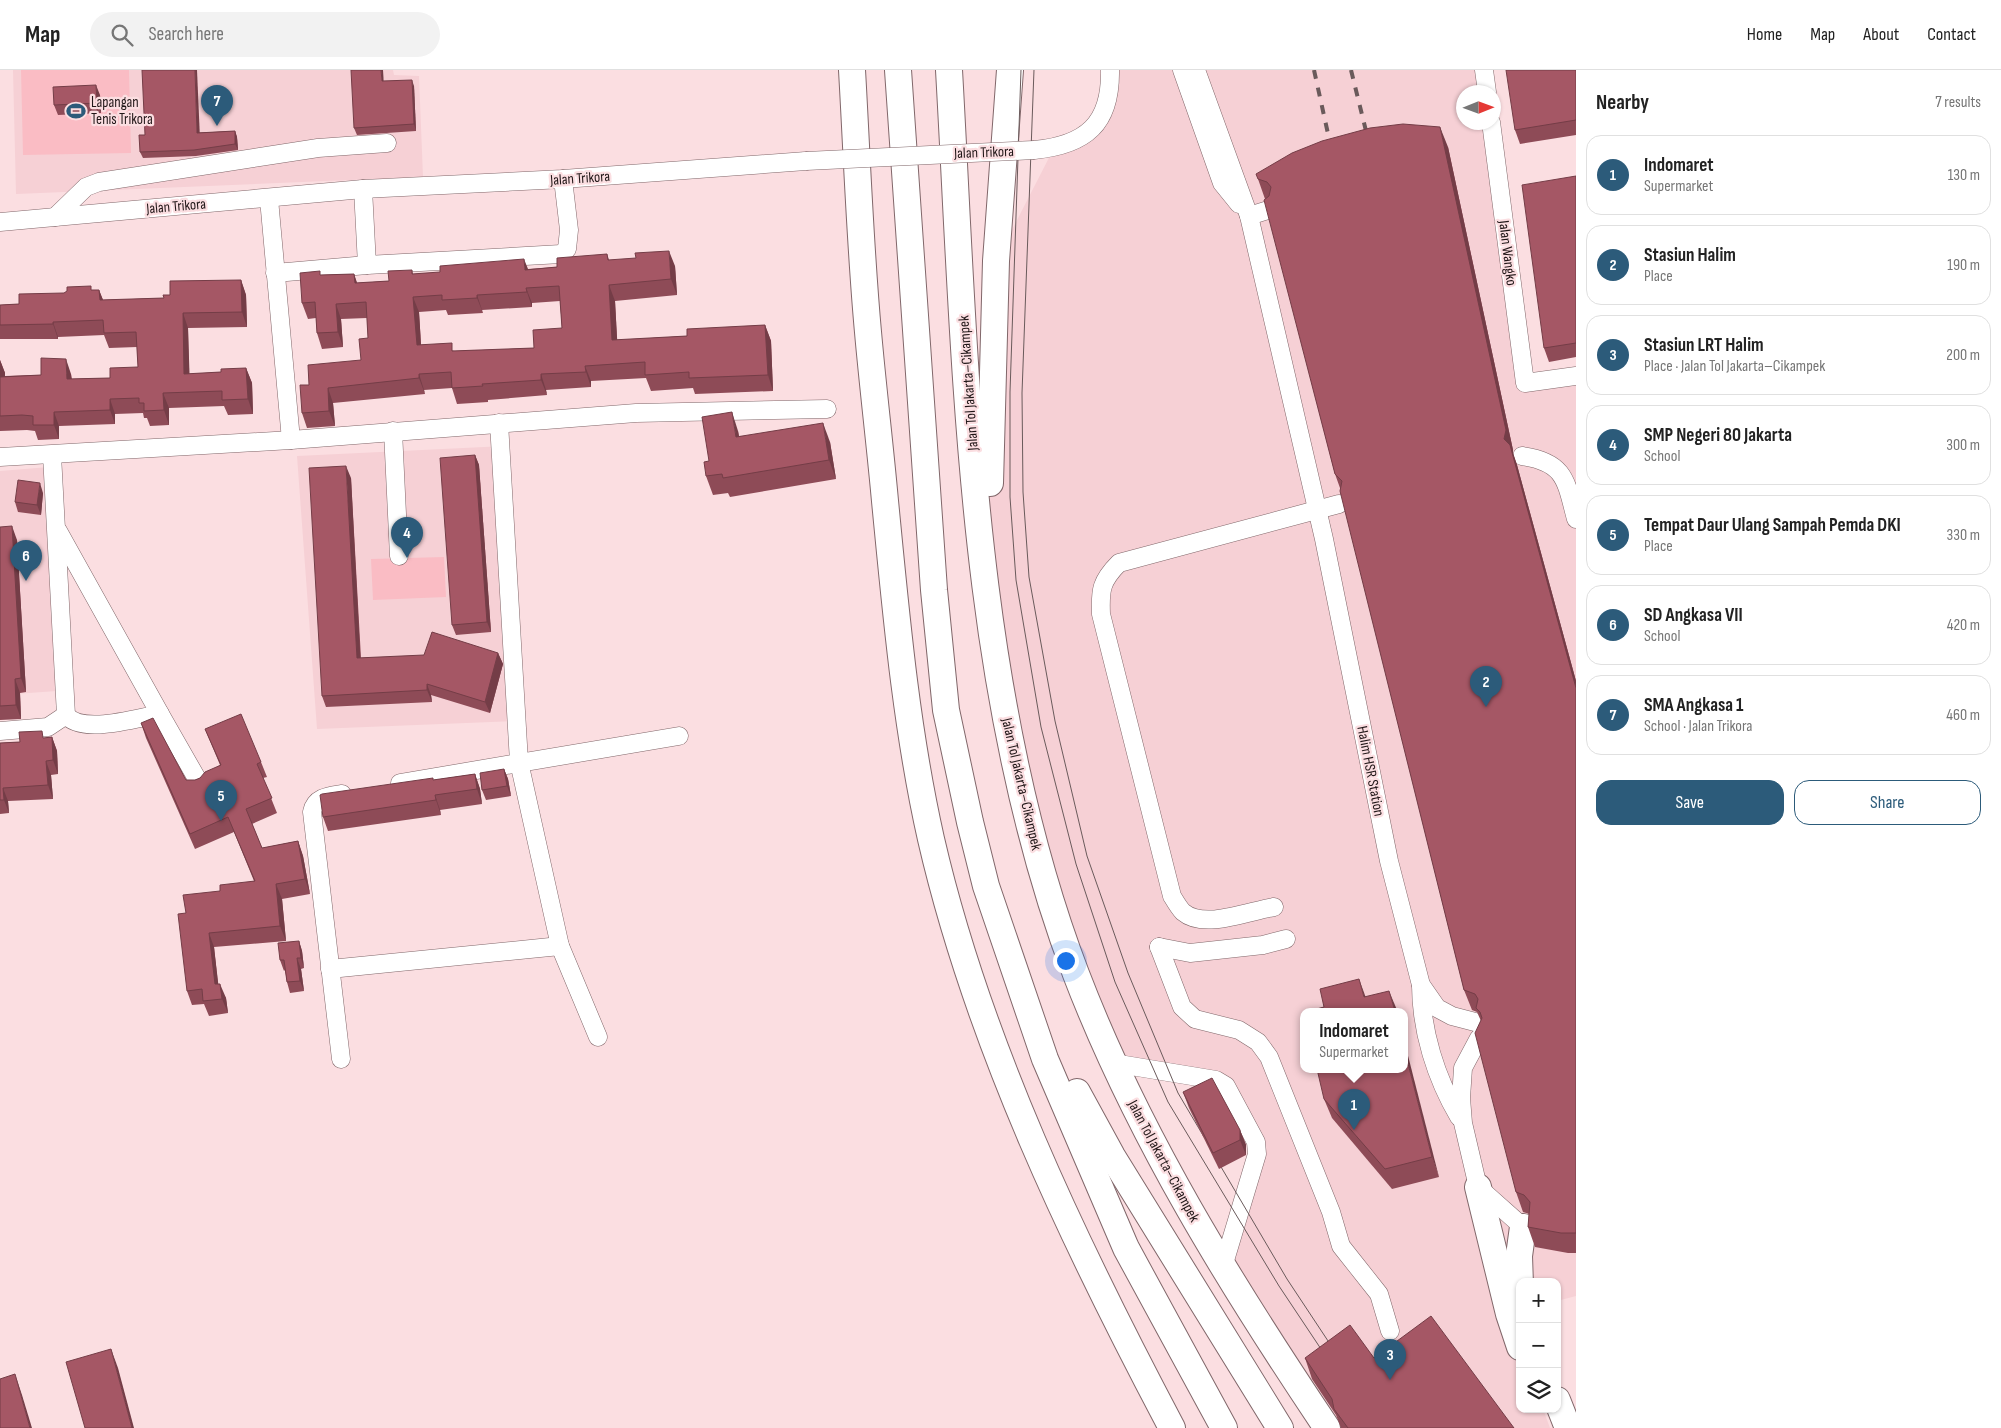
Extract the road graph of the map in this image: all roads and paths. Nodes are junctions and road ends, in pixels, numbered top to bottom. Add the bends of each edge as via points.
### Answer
1 (852, 70) edge
2 (898, 70) edge
3 (949, 70) edge
4 (1010, 70) edge
5 (1110, 70) edge
6 (1182, 70) edge
7 (1196, 70) edge
8 (1484, 70) edge
9 (1486, 85) edge
10 (1492, 130) edge
11 (387, 143) dead end
12 (563, 179) junction
13 (363, 189) junction
14 (269, 199) junction
15 (1268, 210) edge
16 (1249, 216) junction
17 (55, 217) junction
18 (0, 222) edge
19 (367, 265) junction
20 (275, 273) junction
21 (1576, 376) edge
22 (827, 409) dead end
23 (500, 423) junction
24 (392, 431) junction
25 (291, 440) junction
26 (52, 455) junction
27 (1522, 456) dead end
28 (0, 457) edge
29 (1339, 504) edge
30 (1317, 510) junction
31 (1576, 519) edge
32 (57, 528) junction
33 (399, 556) dead end
34 (990, 619) junction
35 (160, 714) junction
36 (66, 716) junction
37 (0, 731) edge
38 (680, 736) dead end
39 (519, 762) junction
40 (200, 784) edge
41 (384, 786) edge
42 (355, 792) edge
43 (1274, 907) dead end
44 (1286, 939) dead end
45 (560, 946) junction
46 (330, 969) junction
47 (1421, 985) junction
48 (1035, 1026) junction
49 (598, 1037) dead end
50 (341, 1058) dead end
51 (1113, 1063) junction
52 (1463, 1123) junction
53 (1478, 1186) junction
54 (1525, 1227) joint
55 (1223, 1268) junction
56 (1520, 1278) edge
57 (1390, 1331) dead end
58 (1516, 1335) edge
59 (1561, 1410) edge
60 (1544, 1413) edge
61 (1172, 1428) edge
62 (1224, 1428) edge
63 (1280, 1428) edge
64 (1328, 1428) edge
65 (1550, 1428) edge
66 (1568, 1428) edge

1 - 61 highway via 868,331 895,603 908,711 931,838 960,945 992,1037 1044,1166 1114,1319
2 - 48 highway via 925,470 946,710 986,886
3 - 34 highway, Jalan Tol Jakarta–Cikampek via 974,481
4 - 34 highway via 991,378
5 - 12 street, Jalan Trikora, bridge via 1108,100 1102,115 1094,128 1068,144 1034,150 806,161
6 - 16 street via 1222,183
7 - 16 street, Halim HSR Station
8 - 9 street
10 - 21 street, Jalan Wangko via 1525,383
11 - 17 street via 318,148 99,182 86,187
12 - 13 street, Jalan Trikora
12 - 19 street via 570,238 564,252
13 - 14 street, Jalan Trikora
13 - 19 street
14 - 17 street, Jalan Trikora
14 - 20 street
15 - 16 street
16 - 30 street, Halim HSR Station
17 - 18 street, Jalan Trikora
19 - 20 street
20 - 25 street
22 - 23 street via 636,413
23 - 24 street
23 - 39 street
24 - 25 street
24 - 33 street
25 - 26 street
26 - 28 street
26 - 32 street
27 - 31 street via 1547,461 1562,474
29 - 30 street
30 - 43 street via 1119,563 1106,576 1100,594 1101,614 1172,896 1183,912 1198,920 1216,920
30 - 47 street, Halim HSR Station via 1389,861
32 - 35 street
32 - 36 street
34 - 51 highway, Jalan Tol Jakarta–Cikampek via 1014,757 1037,850 1075,972
35 - 36 street via 86,726
35 - 40 street
36 - 37 street via 48,727
38 - 39 street
39 - 41 street
39 - 45 street
42 - 46 street via 326,797 316,802 312,812
44 - 57 street via 1263,946 1190,953 1160,947 1182,1008 1195,1019 1239,1030 1258,1042 1269,1057 1331,1212 1341,1246 1379,1294
45 - 46 street
45 - 49 street
46 - 50 street
47 - 52 street via 1422,1011 1435,1064 1450,1102
47 - 52 street, Halim HSR Station via 1437,1008 1477,1030 1462,1074
48 - 62 highway via 1044,1059 1126,1248
48 - 63 highway via 1055,1053 1112,1156
51 - 55 highway, Jalan Tol Jakarta–Cikampek
51 - 55 street via 1216,1080 1226,1086 1256,1142 1257,1154
52 - 53 street
53 - 54 street
53 - 58 highway
54 - 56 highway via 1519,1256
55 - 64 highway, Jalan Tol Jakarta–Cikampek
59 - 66 highway
60 - 65 highway

